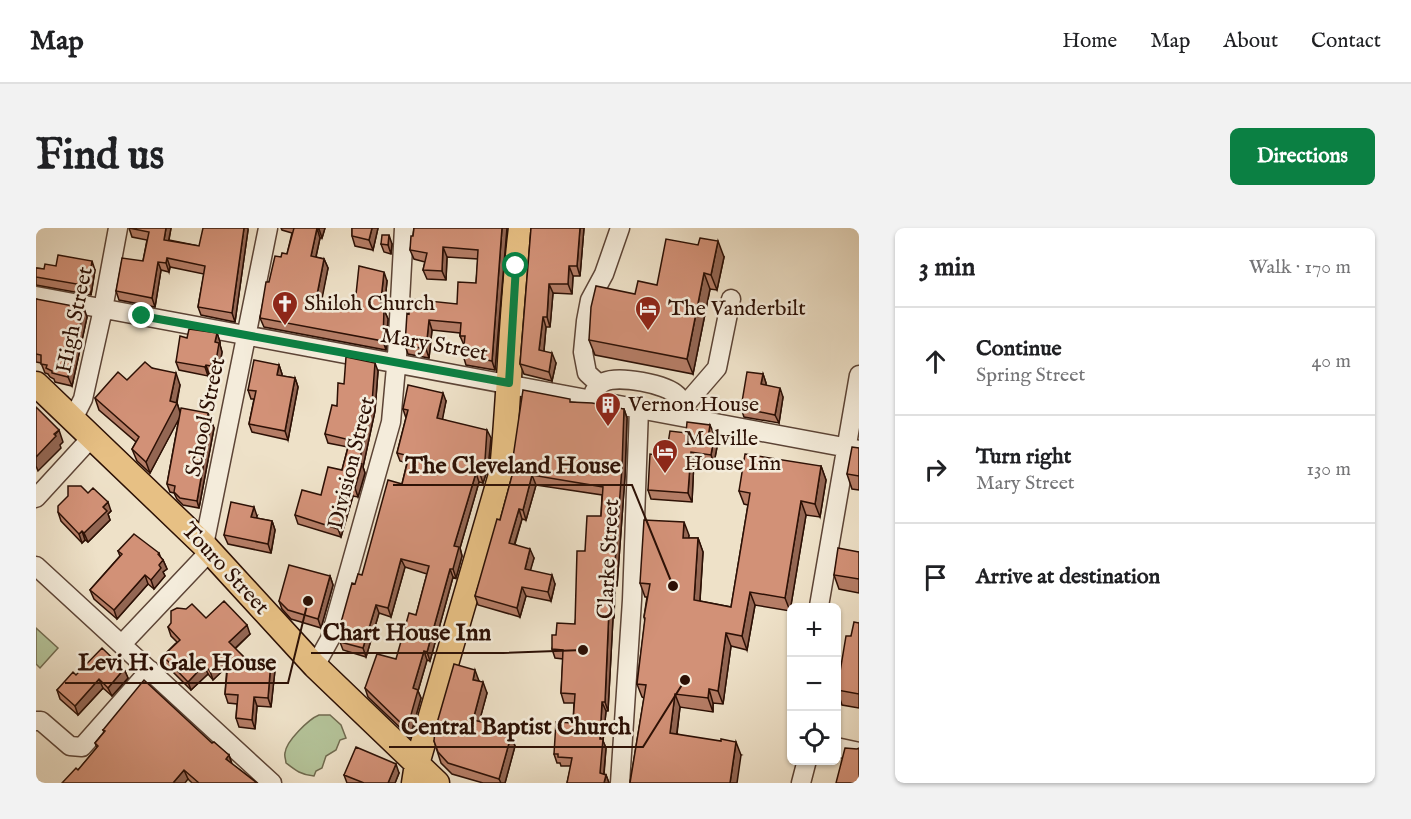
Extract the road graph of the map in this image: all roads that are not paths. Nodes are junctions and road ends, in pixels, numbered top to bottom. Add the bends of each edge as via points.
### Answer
1 (118, 228) edge
2 (268, 228) edge
3 (404, 228) edge
4 (521, 228) edge
5 (620, 228) edge
6 (36, 296) edge
7 (731, 299) dead end
8 (103, 309) junction
9 (247, 335) junction
10 (397, 363) junction
11 (859, 375) edge
12 (509, 383) junction
13 (36, 384) edge
14 (594, 392) junction
15 (639, 409) junction
16 (685, 411) junction
17 (73, 419) junction
18 (91, 438) junction
19 (852, 449) edge
20 (36, 498) edge
21 (207, 548) junction
22 (36, 566) edge
23 (820, 603) edge
24 (122, 644) junction
25 (315, 666) junction
26 (150, 670) junction
27 (36, 721) edge
28 (841, 748) edge
29 (859, 752) edge
30 (806, 765) edge
31 (415, 774) edge
32 (272, 783) edge
33 (437, 783) edge
34 (621, 783) edge
35 (801, 783) edge

1 - 8 street, High Street
2 - 9 street, School Street
3 - 10 street, Division Street
4 - 12 main road
5 - 14 street via 590,300 586,321 583,352
6 - 8 street, Mary Street
7 - 16 street via 717,368
8 - 9 street, Mary Street
8 - 17 street, High Street via 83,399
9 - 10 street, Mary Street
9 - 21 street, School Street
10 - 12 street, Mary Street
10 - 25 street, Division Street via 391,422 330,639
11 - 19 street
12 - 14 street, Mary Street
12 - 31 main road via 502,471
13 - 17 main road, Touro Street
14 - 15 street, Mary Street
14 - 16 street via 604,382 644,382 676,393
15 - 16 street, Mary Street
15 - 34 street, Clarke Street
16 - 19 street, Mary Street
17 - 18 main road, Touro Street
18 - 20 street
18 - 21 main road, Touro Street
19 - 23 street
21 - 24 street
21 - 25 main road, Touro Street
22 - 24 street
24 - 26 street
25 - 31 main road, Touro Street
26 - 27 street via 82,747 70,746
26 - 32 street
28 - 29 street
30 - 35 street
31 - 33 main road, Touro Street

